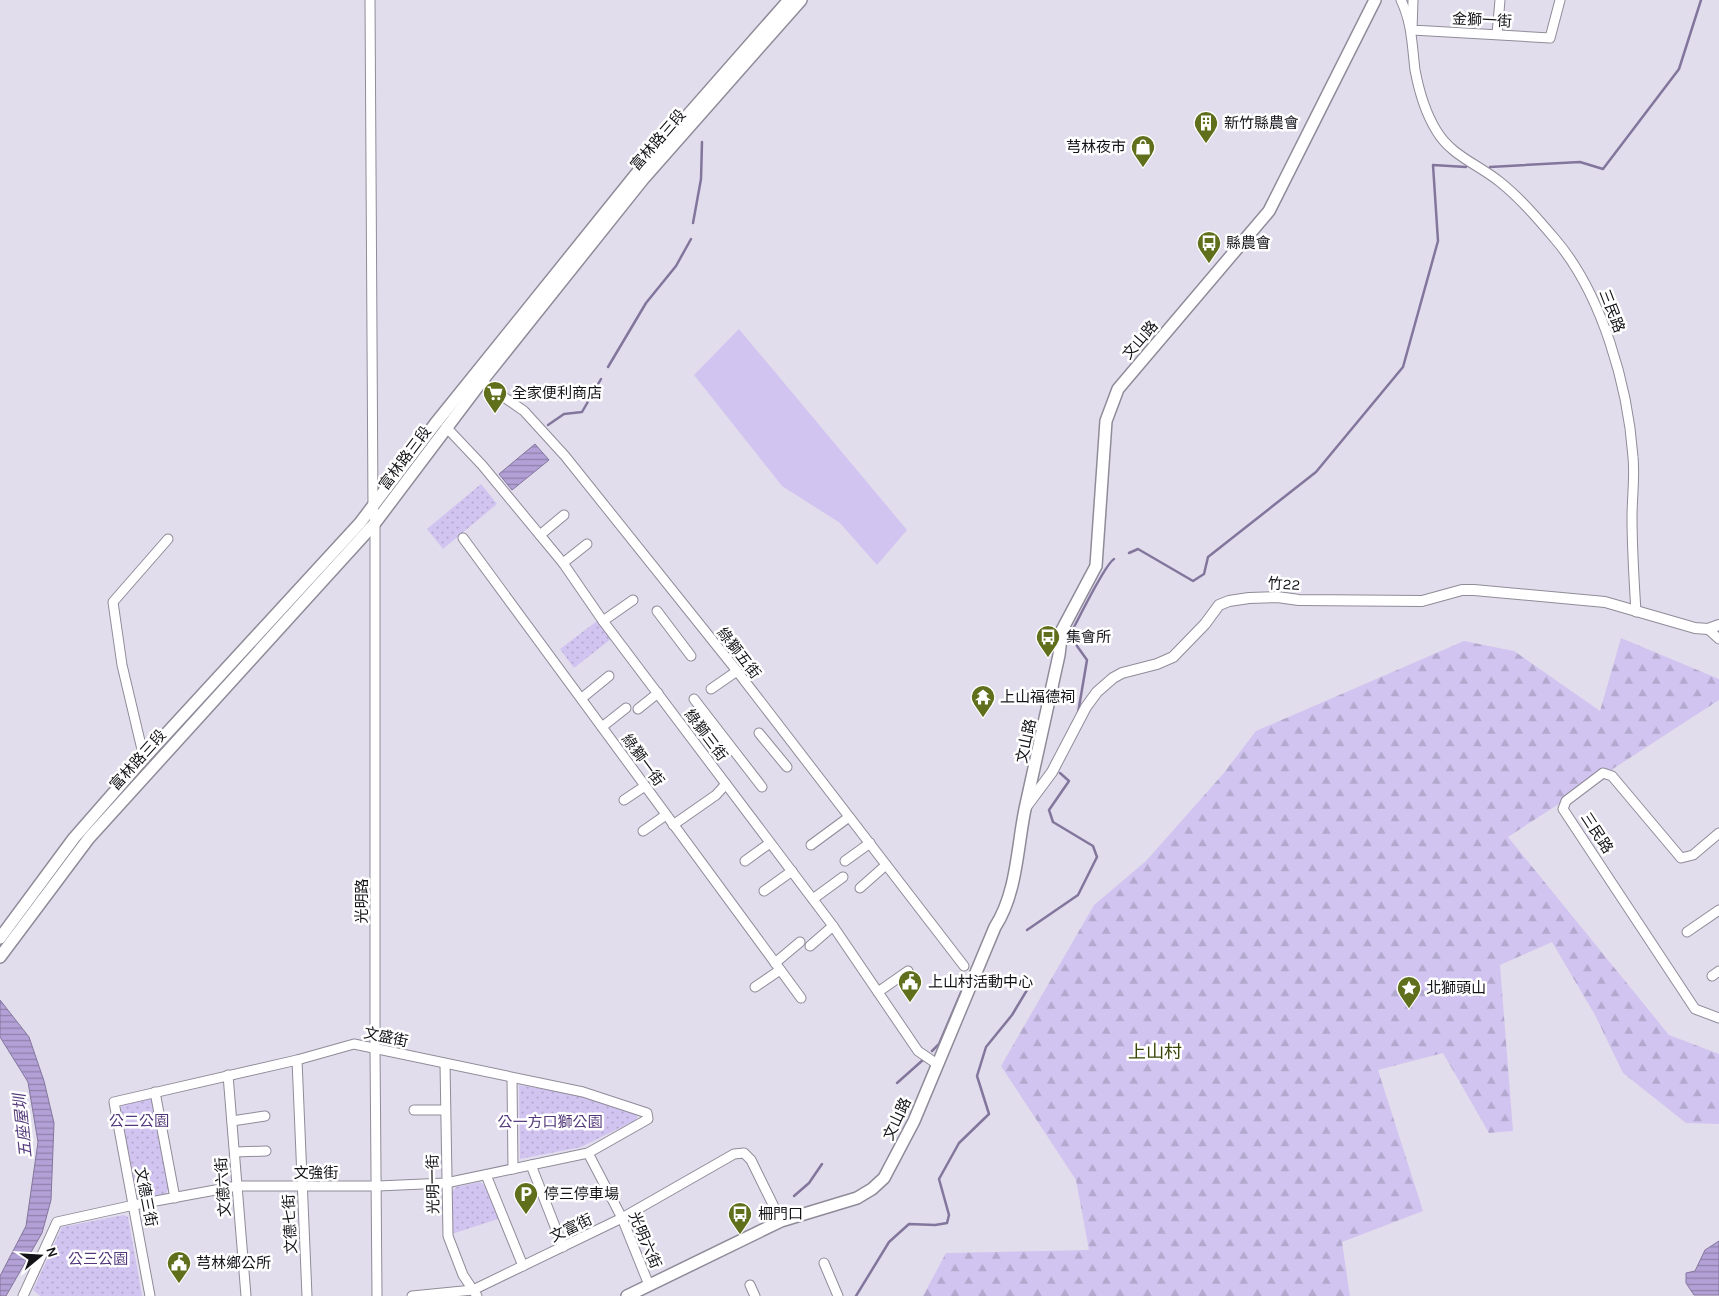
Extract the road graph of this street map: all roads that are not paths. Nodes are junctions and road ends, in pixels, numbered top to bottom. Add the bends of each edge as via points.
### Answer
1 (370, 0) edge
2 (789, 0) edge
3 (801, 0) edge
4 (1375, 0) edge
5 (1401, 0) edge
6 (1414, 0) edge
7 (1500, 0) edge
8 (1560, 0) edge
9 (1412, 30) junction
10 (1497, 34) junction
11 (477, 379) junction
12 (446, 427) junction
13 (373, 506) junction
14 (564, 515) dead end
15 (375, 523) junction
16 (540, 535) junction
17 (463, 538) dead end
18 (168, 539) dead end
19 (587, 544) dead end
20 (563, 563) junction
21 (632, 600) dead end
22 (657, 610) dead end
23 (1636, 612) junction
24 (603, 621) junction
25 (1719, 625) edge
26 (1708, 629) junction
27 (1719, 639) edge
28 (691, 656) dead end
29 (737, 671) junction
30 (609, 676) dead end
31 (711, 690) dead end
32 (658, 692) junction
33 (582, 698) junction
34 (694, 699) dead end
35 (626, 708) dead end
36 (638, 709) dead end
37 (602, 727) junction
38 (758, 732) dead end
39 (144, 758) junction
40 (787, 767) dead end
41 (726, 784) junction
42 (645, 786) junction
43 (762, 787) dead end
44 (624, 800) dead end
45 (1025, 808) junction
46 (666, 816) junction
47 (849, 817) junction
48 (673, 825) junction
49 (643, 831) dead end
50 (1719, 833) edge
51 (770, 842) junction
52 (870, 844) junction
53 (811, 845) dead end
54 (746, 861) dead end
55 (845, 861) dead end
56 (886, 865) junction
57 (792, 871) junction
58 (843, 877) dead end
59 (860, 888) dead end
60 (764, 891) dead end
61 (813, 899) junction
62 (1719, 910) edge
63 (17, 923) junction
64 (833, 926) junction
65 (1687, 932) dead end
66 (0, 938) edge
67 (800, 942) dead end
68 (810, 946) dead end
69 (0, 957) edge
70 (777, 966) junction
71 (964, 966) dead end
72 (908, 971) dead end
73 (755, 987) dead end
74 (878, 992) junction
75 (801, 998) dead end
76 (1719, 1018) edge
77 (375, 1049) junction
78 (297, 1060) junction
79 (445, 1064) junction
80 (937, 1064) junction
81 (228, 1075) junction
82 (512, 1078) junction
83 (155, 1092) junction
84 (114, 1102) joint
85 (414, 1110) dead end
86 (445, 1110) junction
87 (265, 1116) dead end
88 (648, 1119) joint
89 (232, 1121) junction
90 (266, 1151) dead end
91 (234, 1152) junction
92 (588, 1152) junction
93 (531, 1165) junction
94 (513, 1169) junction
95 (486, 1175) junction
96 (446, 1183) junction
97 (237, 1186) junction
98 (378, 1186) junction
99 (302, 1187) junction
100 (175, 1198) junction
101 (134, 1205) junction
102 (622, 1218) junction
103 (781, 1221) junction
104 (563, 1246) junction
105 (824, 1262) dead end
106 (522, 1266) junction
107 (649, 1285) junction
108 (750, 1285) dead end
109 (475, 1293) edge
110 (26, 1295) edge
111 (435, 1295) edge
112 (150, 1296) edge
113 (246, 1296) edge
114 (307, 1296) edge
115 (378, 1296) edge
116 (412, 1296) edge
117 (627, 1296) edge
118 (755, 1296) edge
119 (838, 1296) edge

1 - 13 street, 光明路
2 - 11 main road, 富林路三段 via 637,173
3 - 11 main road, 富林路三段 via 644,178
4 - 45 main road, 文山路 via 1269,211 1118,389 1109,407 1096,566 1062,630
5 - 9 street, 三民路
6 - 9 street
7 - 10 street
8 - 10 street, 金獅一街 via 1550,38
9 - 10 street, 金獅一街
9 - 23 street, 三民路 via 1424,105 1443,142 1499,181 1556,239 1578,270 1604,329 1632,440 1632,564
11 - 12 main road, 富林路三段
11 - 13 main road, 富林路三段
11 - 29 street, 綠獅五街 via 524,411 566,456
12 - 15 main road, 富林路三段
12 - 16 street, 綠獅三街 via 482,464
13 - 15 street, 光明路
13 - 39 main road, 富林路三段
14 - 16 street
15 - 63 main road, 富林路三段 via 145,774
15 - 77 street, 光明路
16 - 20 street, 綠獅三街
17 - 33 street, 綠獅一街
18 - 39 street via 113,602 122,665
19 - 20 street
20 - 24 street, 綠獅三街
21 - 24 street
22 - 28 street
23 - 26 street, 竹22
23 - 45 street, 竹22 / 竹22 via 1605,602 1474,590 1422,601 1277,597 1229,601 1219,605 1173,657 1122,673 1097,692 1052,772
24 - 32 street, 綠獅三街
25 - 26 street
26 - 27 street
29 - 31 street
29 - 47 street, 綠獅五街
30 - 33 street
32 - 36 street
32 - 41 street, 綠獅三街
33 - 37 street, 綠獅一街
34 - 43 street
35 - 37 street
37 - 42 street, 綠獅一街
38 - 40 street
39 - 63 main road, 富林路三段 via 74,838
41 - 48 street via 716,795
41 - 51 street, 綠獅三街
42 - 44 street
42 - 46 street, 綠獅一街
45 - 80 main road, 文山路 via 1014,874 1002,916
46 - 48 street, 綠獅一街
46 - 49 street
47 - 52 street, 綠獅五街
47 - 53 street
48 - 70 street, 綠獅一街
50 - 76 street, 三民路 via 1693,855 1681,858 1612,776 1603,773 1566,801 1563,809 1695,1009
51 - 54 street
51 - 57 street, 綠獅三街
52 - 55 street
52 - 56 street, 綠獅五街
56 - 59 street
56 - 71 street, 綠獅五街
57 - 60 street
57 - 61 street, 綠獅三街
58 - 61 street
61 - 64 street, 綠獅三街
62 - 65 street
63 - 66 main road
63 - 69 main road
64 - 68 street
64 - 74 street, 綠獅三街
67 - 70 street
70 - 73 street
70 - 75 street, 綠獅一街
72 - 74 street
74 - 80 street, 綠獅三街 via 918,1051
77 - 78 street, 文盛街 via 354,1044
77 - 79 street, 文盛街
77 - 98 street, 光明路
78 - 81 street, 文盛街
78 - 99 street, 文德七街
79 - 82 street, 文盛街
79 - 86 street, 光明一街
80 - 103 main road, 文山路 via 914,1121 884,1178 857,1198
81 - 83 street, 文盛街
81 - 89 street, 文德六街
82 - 88 street, 文盛街 via 620,1103 647,1113
82 - 94 street
83 - 84 street, 文盛街
83 - 100 street
84 - 101 street, 文德三街
85 - 86 street
86 - 96 street, 光明一街
87 - 89 street
88 - 92 street, 文強街
89 - 91 street, 文德六街
90 - 91 street
91 - 97 street, 文德六街
92 - 93 street, 文強街
92 - 102 street, 光明六街
93 - 94 street, 文強街
93 - 104 street
94 - 95 street, 文強街
95 - 96 street, 文強街
95 - 106 street
96 - 98 street, 文強街
96 - 109 street, 光明一街 via 448,1236 454,1256
97 - 99 street, 文強街
97 - 100 street, 文強街
97 - 113 street, 文德六街
98 - 99 street, 文強街
98 - 115 street, 光明路
99 - 114 street, 文德七街
100 - 101 street, 文強街
101 - 110 street, 文強街 via 57,1222
101 - 112 street, 文德三街
102 - 103 street, 文富街 via 734,1154 744,1153 751,1160
102 - 104 street, 文富街
102 - 107 street, 光明六街
103 - 107 main road, 文山路
104 - 106 street, 文富街
105 - 119 street
106 - 109 street, 文富街
107 - 117 main road, 文山路
108 - 118 street
109 - 111 street, 文富街
111 - 116 street, 文富街

